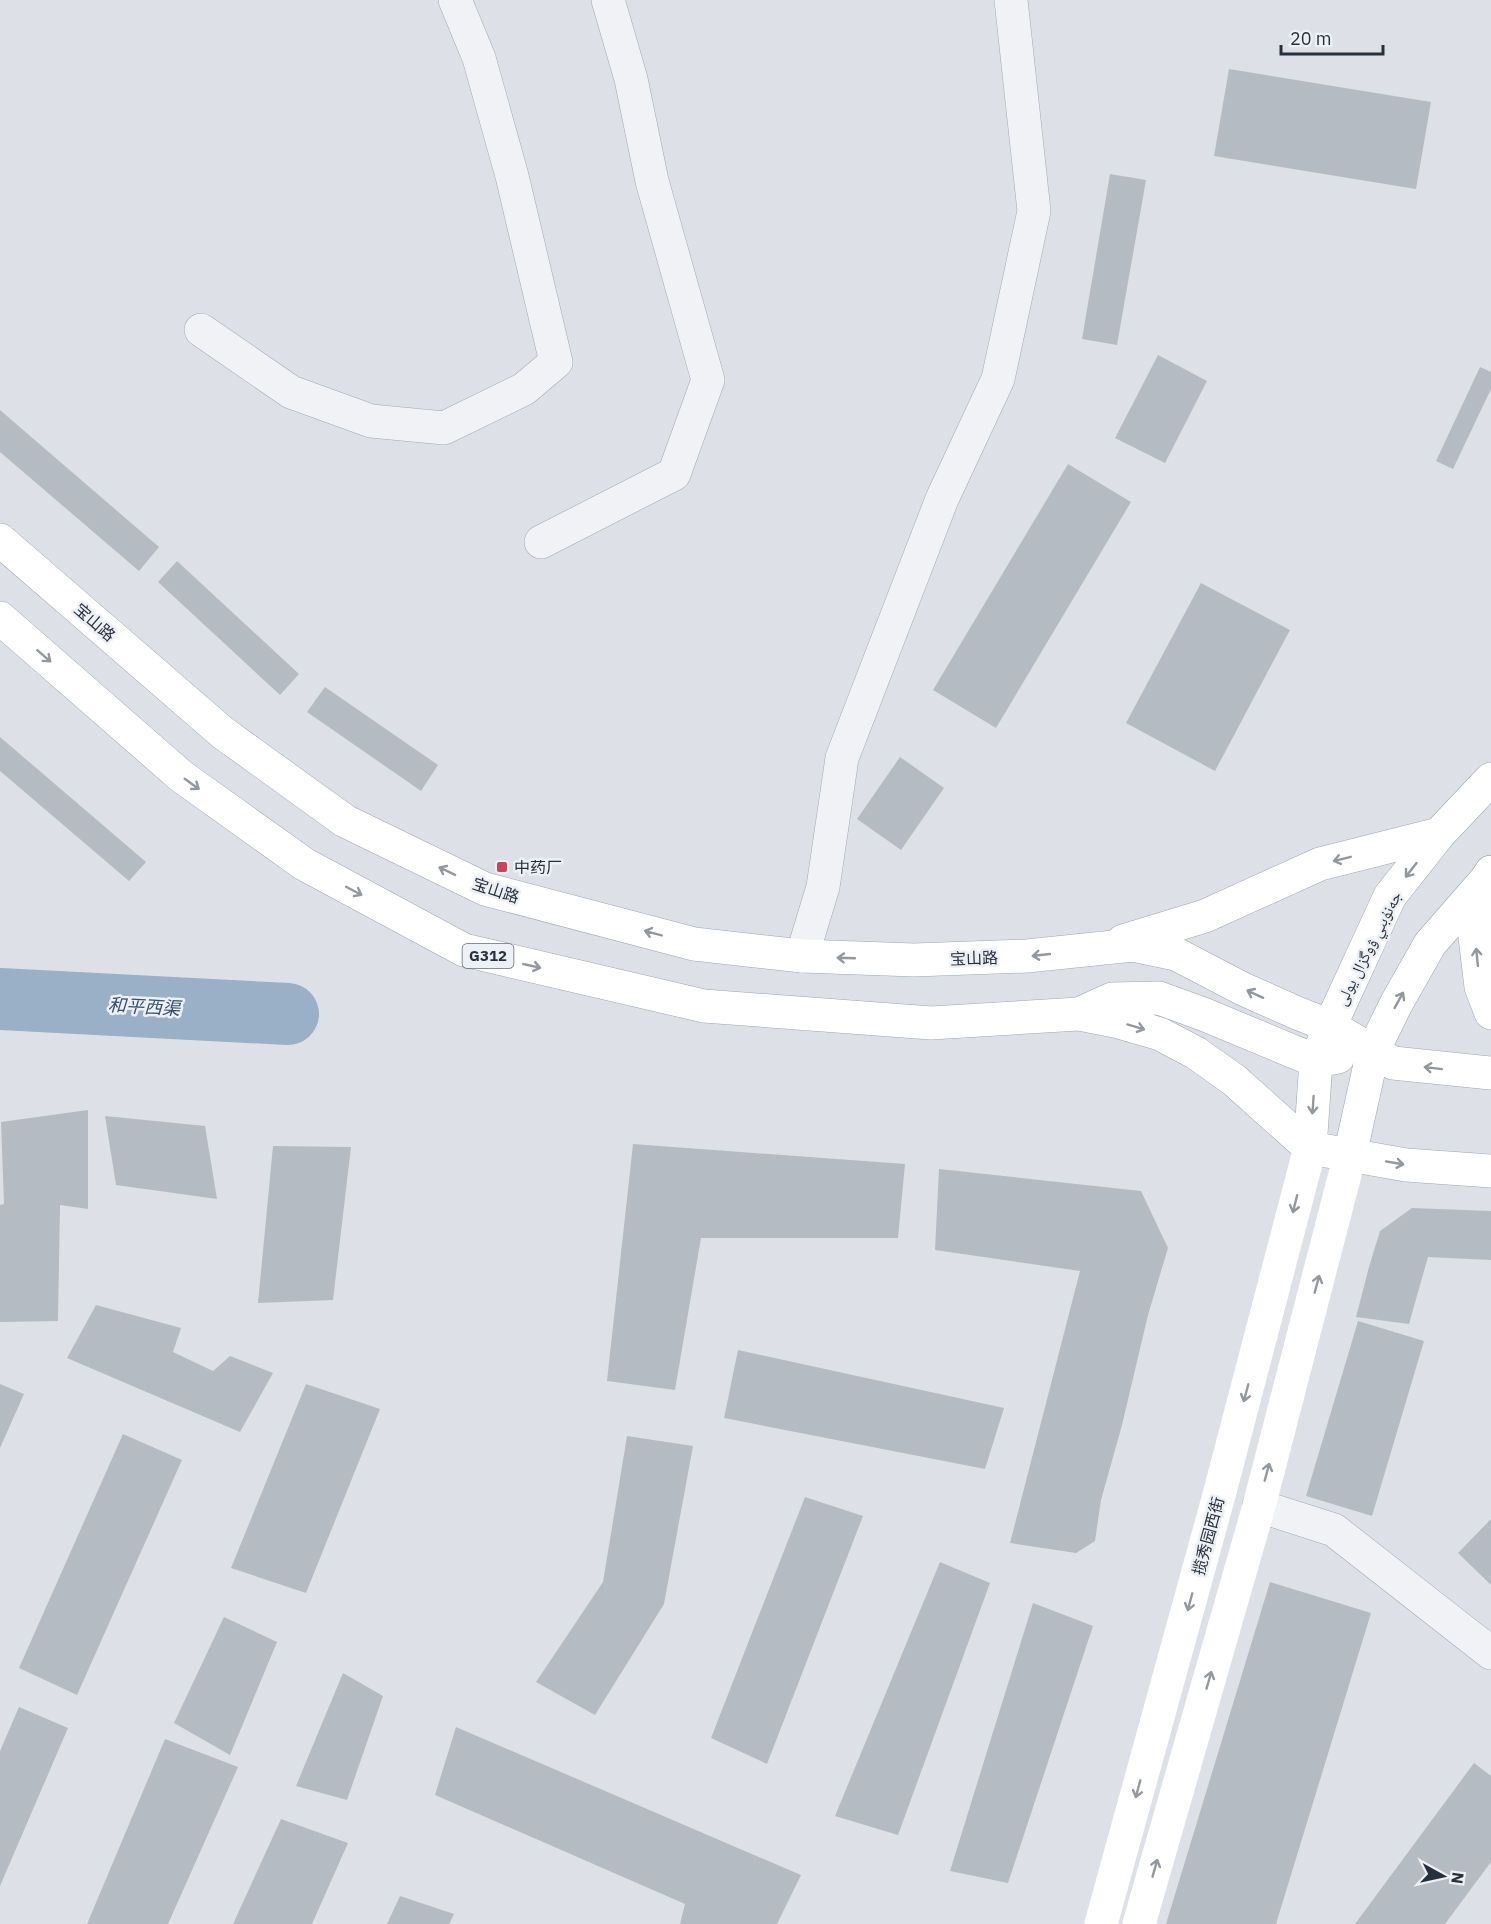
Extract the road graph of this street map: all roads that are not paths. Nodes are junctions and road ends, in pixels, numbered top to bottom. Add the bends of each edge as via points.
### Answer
1 (455, 0) edge
2 (608, 0) edge
3 (1011, 0) edge
4 (201, 330) dead end
5 (0, 540) edge
6 (541, 542) dead end
7 (0, 618) edge
8 (1491, 780) edge
9 (1439, 834) junction
10 (1490, 874) edge
11 (1099, 948) junction
12 (802, 956) junction
13 (1491, 1013) edge
14 (1079, 1014) junction
15 (1330, 1026) junction
16 (1373, 1051) junction
17 (1316, 1061) junction
18 (1491, 1073) edge
19 (1310, 1148) junction
20 (1350, 1155) junction
21 (1491, 1171) edge
22 (1259, 1506) junction
23 (1491, 1653) edge
24 (1101, 1924) edge
25 (1139, 1924) edge

1 - 4 street via 479,58 512,176 556,362 524,389 444,428 371,421 291,392
2 - 6 street via 631,80 652,181 708,380 674,474
3 - 12 street via 1034,211 998,380 942,499 842,758 824,887
12 -> 5 main road, 宝山路 via 694,944 485,889 345,821 223,733
7 -> 14 main road, G312 via 182,776 285,851 464,950 704,1006 931,1023
8 - 9 main road, جەنۇبىي ۋوگزال يولى
9 -> 11 main road via 1320,864 1204,916
9 -> 15 main road, جەنۇبىي ۋوگزال يولى via 1390,896
13 -> 10 main road via 1481,987 1475,937
16 -> 10 main road via 1430,944
11 -> 12 main road, 宝山路 via 1026,956 925,959
15 -> 11 main road via 1243,989 1176,954 1133,945
14 - 17 main road via 1112,999 1159,998
14 -> 19 main road via 1160,1034 1196,1053 1234,1080
15 - 16 main road
15 - 17 main road, جەنۇبىي ۋوگزال يولى
16 - 17 main road
18 -> 16 main road via 1393,1063
16 - 20 main road
17 -> 19 main road, جەنۇبىي ۋوگزال يولى
19 - 20 main road
19 -> 24 main road, 揽秀园西街
20 -> 21 main road via 1406,1165
22 -> 20 main road
22 - 23 street via 1334,1530
25 -> 22 main road

